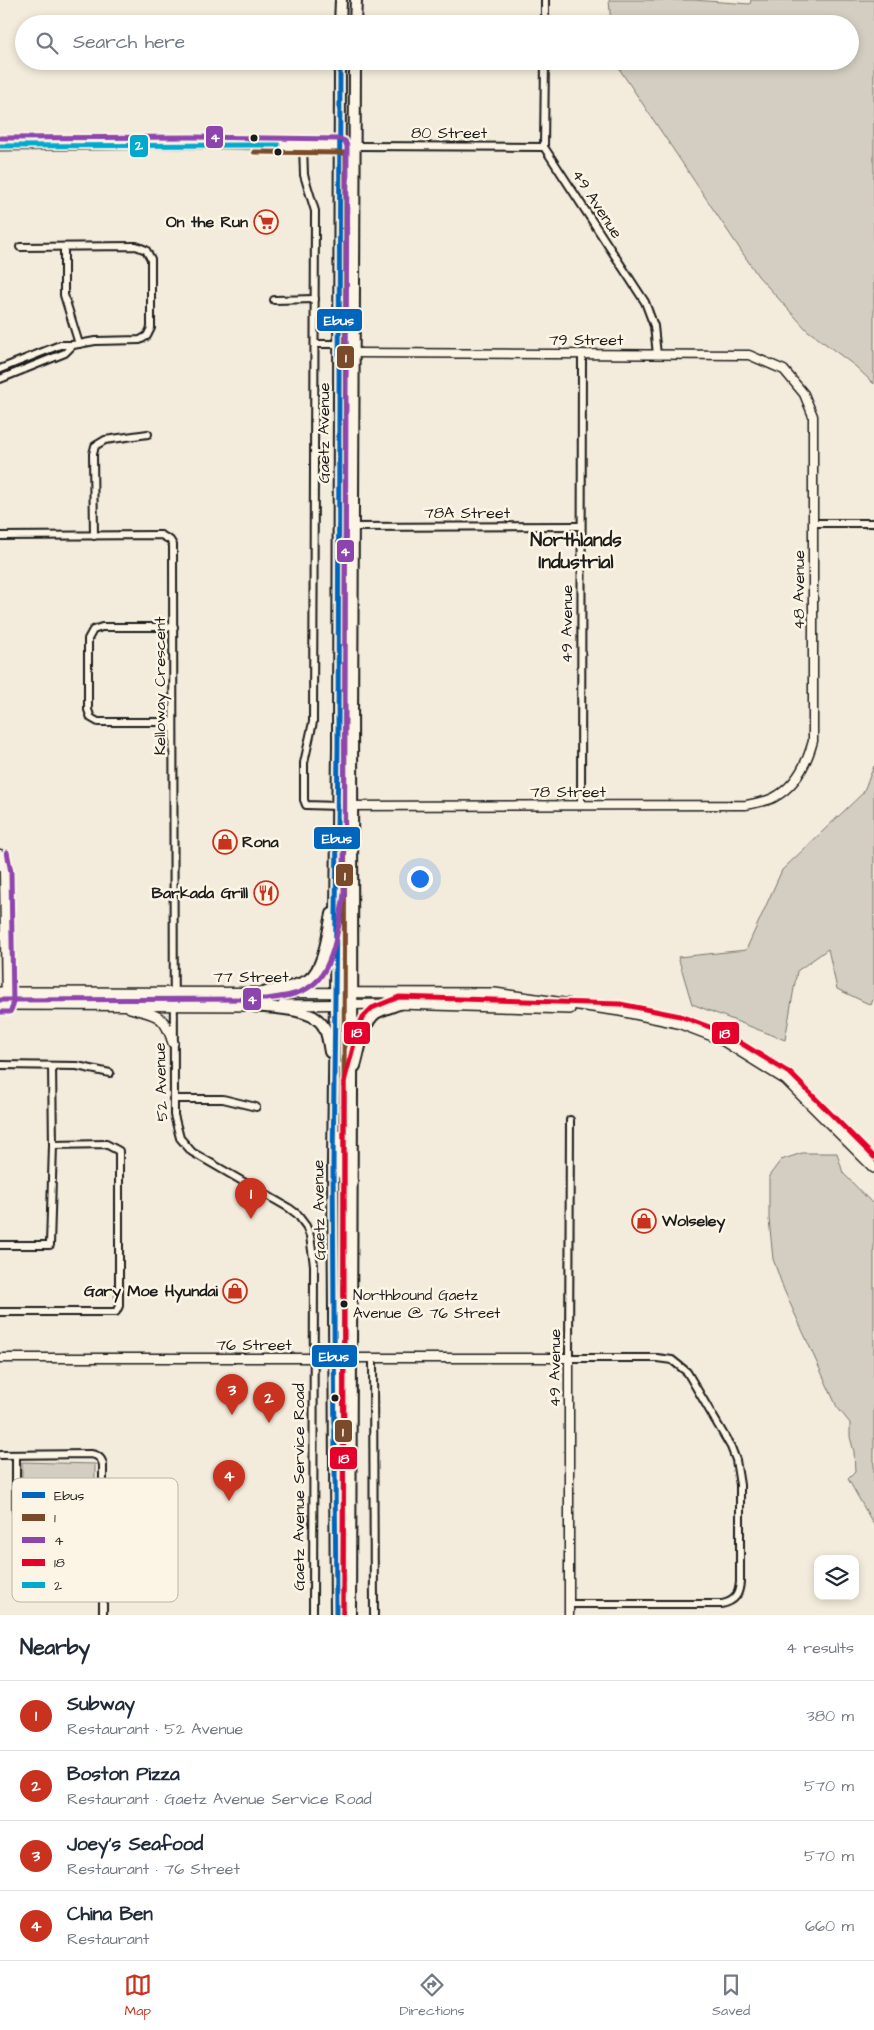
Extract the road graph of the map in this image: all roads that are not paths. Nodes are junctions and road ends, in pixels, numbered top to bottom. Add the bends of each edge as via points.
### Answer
1 (341, 0) edge
2 (356, 0) edge
3 (545, 0) edge
4 (340, 15) edge
5 (355, 15) edge
6 (545, 15) edge
7 (340, 70) edge
8 (355, 70) edge
9 (545, 70) edge
10 (303, 145) junction
11 (0, 146) edge
12 (340, 146) junction
13 (354, 146) junction
14 (544, 147) junction
15 (20, 247) dead end
16 (64, 247) junction
17 (315, 299) junction
18 (274, 300) dead end
19 (315, 344) junction
20 (339, 344) junction
21 (76, 345) junction
22 (353, 353) junction
23 (582, 353) junction
24 (656, 354) junction
25 (0, 369) edge
26 (0, 379) edge
27 (804, 394) joint
28 (148, 434) dead end
29 (813, 523) junction
30 (874, 523) edge
31 (581, 526) junction
32 (354, 527) junction
33 (0, 536) edge
34 (94, 536) junction
35 (174, 627) junction
36 (173, 722) junction
37 (792, 783) joint
38 (580, 805) junction
39 (338, 806) junction
40 (351, 806) junction
41 (0, 854) edge
42 (337, 894) junction
43 (174, 991) junction
44 (266, 992) junction
45 (335, 992) junction
46 (349, 992) junction
47 (2, 993) edge
48 (399, 1004) junction
49 (3, 1005) edge
50 (174, 1005) junction
51 (335, 1005) junction
52 (352, 1005) junction
53 (120, 1006) junction
54 (254, 1006) junction
55 (620, 1011) junction
56 (173, 1042) junction
57 (0, 1065) edge
58 (52, 1066) junction
59 (110, 1073) dead end
60 (334, 1077) junction
61 (351, 1082) junction
62 (174, 1099) junction
63 (256, 1107) dead end
64 (570, 1120) dead end
65 (334, 1123) junction
66 (53, 1145) junction
67 (874, 1168) edge
68 (352, 1181) junction
69 (0, 1246) edge
70 (0, 1312) edge
71 (0, 1358) edge
72 (569, 1358) junction
73 (313, 1359) junction
74 (336, 1359) junction
75 (352, 1359) junction
76 (373, 1359) junction
77 (0, 1455) edge
78 (16, 1455) junction
79 (16, 1478) edge
80 (103, 1478) edge
81 (103, 1602) edge
82 (569, 1604) junction
83 (103, 1615) edge
84 (313, 1615) edge
85 (336, 1615) edge
86 (350, 1615) edge
87 (374, 1615) edge
88 (568, 1615) edge

1 - 4 main road
2 - 5 main road
3 - 6 street
7 - 12 main road, Gaetz Avenue
8 - 13 main road, Gaetz Avenue
9 - 14 street
10 - 11 street
10 - 12 street
10 - 17 street, Gaetz Avenue via 304,175 314,206
12 - 13 street
12 - 20 main road, Gaetz Avenue
13 - 14 street, 80 Street
13 - 22 main road, Gaetz Avenue
14 - 24 street, 49 Avenue via 645,302 654,326
15 - 16 street
16 - 21 street via 64,295
16 - 21 street via 136,246 146,250 151,259 151,328 147,336 140,340 95,341
17 - 18 street
17 - 19 street, Gaetz Avenue
19 - 20 street
19 - 39 street, Gaetz Avenue via 313,722 304,763 304,800 306,805
20 - 39 main road, Gaetz Avenue
21 - 25 street via 60,344
21 - 26 street via 65,353
22 - 23 street, 79 Street
22 - 32 main road, Gaetz Avenue
23 - 24 street, 79 Street
23 - 31 street, 49 Avenue
24 - 27 street, 79 Street via 749,355 784,370
27 - 29 street, 48 Avenue via 813,416
28 - 34 street via 106,440 96,446 93,454
29 - 30 street
29 - 37 street, 48 Avenue via 813,741 808,758
31 - 32 street, 78A Street
31 - 38 street, 49 Avenue
32 - 40 main road, Gaetz Avenue
33 - 34 street, Kelloway Crescent
34 - 35 street, Kelloway Crescent via 161,535 170,540 174,552
35 - 36 street, Kelloway Crescent
35 - 36 street via 102,627 92,630 88,639 88,710 91,718 98,722
36 - 43 street, Kelloway Crescent
37 - 38 street, 78 Street via 773,798 746,805
38 - 40 street, 78 Street
39 - 40 street, 78 Street
39 - 42 main road, Gaetz Avenue
40 - 46 main road, Gaetz Avenue
41 - 47 street via 4,872
42 - 44 main road via 320,966 314,975 302,983
42 - 45 main road, Gaetz Avenue
42 - 46 main road
43 - 44 main road, 77 Street
43 - 47 main road, 77 Street
43 - 50 street, Kelloway Crescent
44 - 45 main road, 77 Street
45 - 46 main road, 77 Street
45 - 51 main road, Gaetz Avenue
46 - 52 main road, Gaetz Avenue
46 - 55 main road, 77 Street via 496,992
47 - 49 street
48 - 52 main road, 77 Street
48 - 55 main road, 77 Street
48 - 61 main road via 376,1014 369,1021
49 - 53 main road, 77 Street
50 - 53 main road, 77 Street
50 - 54 main road, 77 Street
50 - 56 street, 52 Avenue
51 - 52 main road, 77 Street
51 - 54 main road, 77 Street
51 - 60 main road, Gaetz Avenue
52 - 61 main road, Gaetz Avenue
53 - 56 main road via 160,1017
54 - 60 main road via 308,1014 321,1022 327,1036
55 - 67 main road, 77 Street via 678,1023 735,1048 786,1080
56 - 62 street, 52 Avenue
57 - 58 street
58 - 59 street via 77,1066
58 - 66 street
60 - 65 main road, Gaetz Avenue
61 - 68 main road, Gaetz Avenue
62 - 63 street via 223,1099
62 - 73 street, 52 Avenue via 180,1138 192,1152 289,1208 306,1226 314,1255
64 - 72 street, 49 Avenue
65 - 68 main road via 342,1154 343,1176 345,1180
65 - 74 main road, Gaetz Avenue
66 - 69 street via 50,1245
66 - 70 street via 106,1144 119,1151 119,1306 116,1312
68 - 75 main road, Gaetz Avenue
71 - 73 street, 76 Street
72 - 76 street, 76 Street
72 - 82 street, 49 Avenue
72 - 82 street via 672,1360 690,1376 734,1453 740,1477 740,1588 734,1600 722,1604
73 - 74 street, 76 Street
73 - 84 street, Gaetz Avenue Service Road
74 - 75 street, 76 Street
74 - 85 main road, Gaetz Avenue
75 - 76 street, 76 Street
75 - 86 main road, Gaetz Avenue
76 - 87 street
77 - 78 street
78 - 79 street
78 - 80 street via 91,1454 97,1456 103,1465
81 - 83 street
82 - 88 street, 49 Avenue

